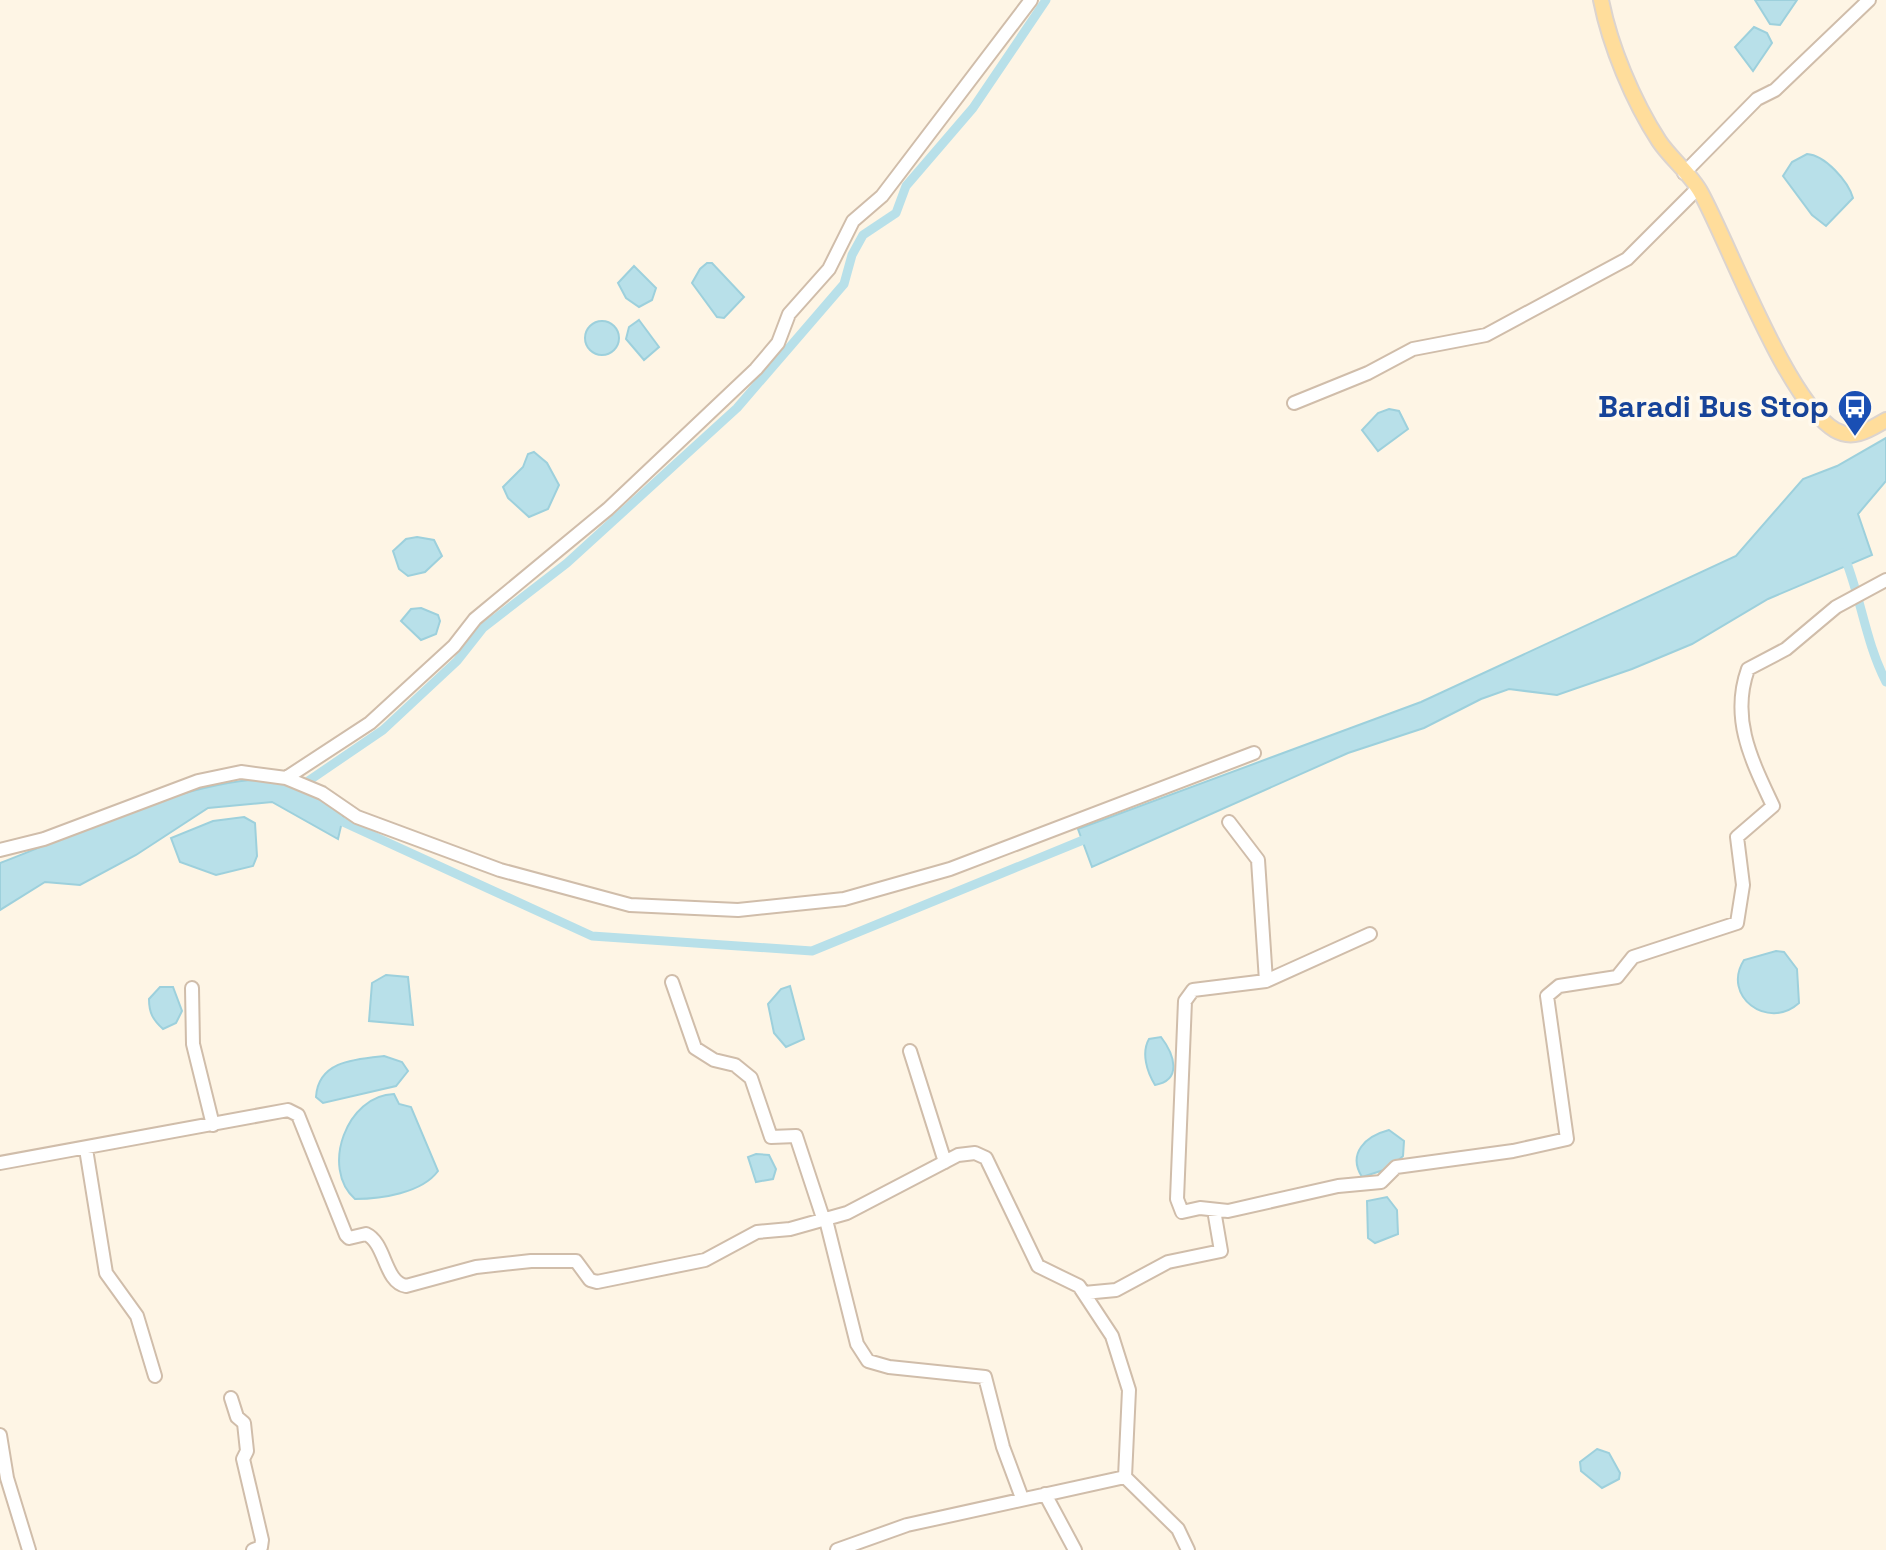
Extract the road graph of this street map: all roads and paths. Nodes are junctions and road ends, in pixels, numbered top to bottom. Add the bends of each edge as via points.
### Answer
1 (1031, 0) edge
2 (1601, 0) edge
3 (1869, 0) edge
4 (1684, 173) junction
5 (1698, 188) junction
6 (1294, 403) dead end
7 (1886, 420) edge
8 (1880, 584) edge
9 (1254, 753) dead end
10 (290, 779) junction
11 (1229, 822) dead end
12 (0, 850) edge
13 (1370, 934) dead end
14 (1266, 981) junction
15 (672, 982) dead end
16 (192, 988) dead end
17 (910, 1051) dead end
18 (213, 1125) junction
19 (86, 1149) junction
20 (945, 1162) junction
21 (0, 1163) edge
22 (1214, 1210) junction
23 (825, 1220) junction
24 (1084, 1293) junction
25 (155, 1376) dead end
26 (231, 1398) dead end
27 (0, 1435) edge
28 (1125, 1477) junction
29 (1045, 1494) junction
30 (1022, 1498) junction
31 (29, 1550) edge
32 (253, 1550) edge
33 (837, 1550) edge
34 (1075, 1550) edge
35 (1188, 1550) edge

1 - 10 street via 882,196 853,221 829,269 789,314 778,343 756,369 608,509 475,619 454,646 370,723
2 - 4 main road via 1634,92 1657,139
3 - 4 street via 1775,90 1757,99
4 - 5 main road
5 - 6 street via 1627,259 1486,335 1413,349
5 - 7 main road via 1776,351 1815,411 1834,429 1851,435
8 - 22 street via 1836,607 1786,649 1748,669 1740,715 1749,754 1773,806 1737,837 1743,885 1737,923 1633,957 1617,977 1559,986 1547,996 1567,1139 1396,1167 1381,1182
9 - 10 street via 950,869 844,899 738,910 630,905 500,870 357,817
10 - 12 street via 241,772 198,781 44,839
11 - 14 street via 1258,860
13 - 14 street
14 - 22 street via 1193,990 1185,1001 1177,1199 1182,1212
15 - 23 street via 695,1048 714,1060 729,1061 751,1078 771,1137 796,1136
16 - 18 street via 195,1055
17 - 20 street
18 - 19 street
18 - 23 street via 288,1110 298,1115 346,1235 374,1238 395,1279 406,1286 476,1267 531,1261 576,1261 597,1282 705,1260 757,1232
19 - 21 street
19 - 25 street via 106,1273 137,1316
20 - 23 street
20 - 24 street via 975,1153 986,1158 1038,1266
22 - 24 street via 1221,1251 1168,1262 1116,1290
23 - 30 street via 857,1344 868,1361 985,1377
24 - 28 street via 1112,1336 1129,1390
26 - 32 street via 244,1423 243,1459 262,1540
27 - 31 street
28 - 29 street
28 - 35 street via 1178,1529
29 - 30 street
29 - 34 street
30 - 33 street via 907,1525

